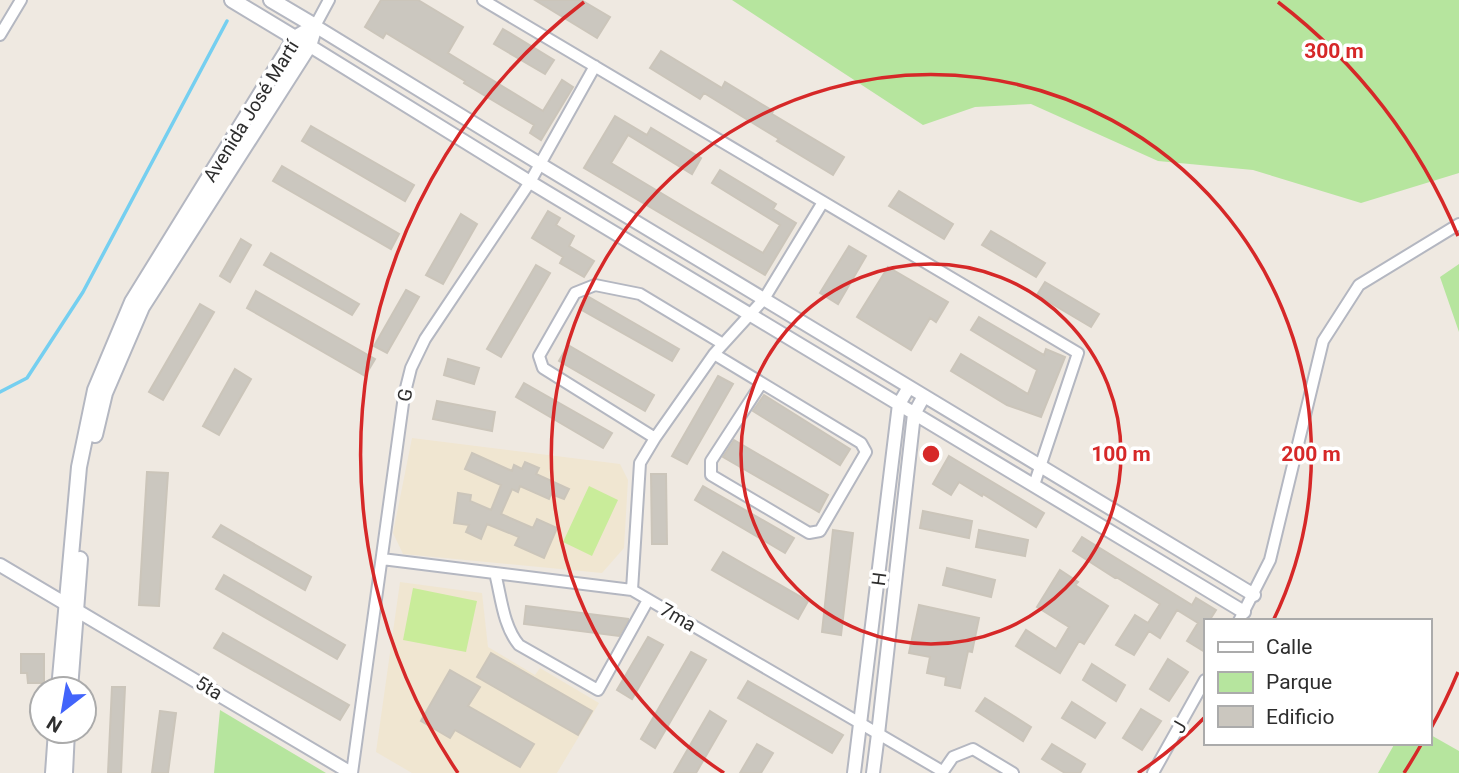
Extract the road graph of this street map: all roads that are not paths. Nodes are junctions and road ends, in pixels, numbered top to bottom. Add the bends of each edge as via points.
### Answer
1 (21, 0) edge
2 (232, 0) edge
3 (271, 0) edge
4 (329, 0) edge
5 (483, 0) edge
6 (315, 26) junction
7 (0, 35) edge
8 (295, 38) junction
9 (309, 46) junction
10 (595, 66) junction
11 (540, 164) junction
12 (530, 182) junction
13 (823, 202) junction
14 (1459, 224) edge
15 (764, 299) junction
16 (750, 314) junction
17 (723, 344) junction
18 (715, 354) junction
19 (761, 384) junction
20 (909, 387) junction
21 (924, 396) junction
22 (899, 404) junction
23 (914, 414) junction
24 (655, 438) junction
25 (1041, 466) junction
26 (1034, 485) junction
27 (382, 559) junction
28 (0, 565) edge
29 (495, 573) junction
30 (632, 590) junction
31 (1254, 594) junction
32 (648, 600) junction
33 (71, 606) junction
34 (1241, 616) edge
35 (61, 675) edge
36 (70, 675) edge
37 (1204, 682) edge
38 (861, 724) junction
39 (878, 734) junction
40 (55, 745) edge
41 (66, 745) edge
42 (942, 772) edge
43 (53, 773) edge
44 (65, 773) edge
45 (352, 773) edge
46 (854, 773) edge
47 (873, 773) edge
48 (1013, 773) edge
49 (1153, 773) edge

1 - 7 street
2 - 8 main road
3 - 6 main road
4 - 6 street
5 - 10 street
6 - 8 main road, Avenida José Martí
6 - 9 main road, Avenida José Martí
6 - 11 street
8 - 9 street
8 - 33 main road, Avenida José Martí via 132,302 95,390 79,467
9 - 12 street
9 - 33 main road, Avenida José Martí via 142,307 105,393 88,468
10 - 11 street, G
10 - 13 street
11 - 12 street, G
11 - 15 street
12 - 16 street
12 - 27 street, G via 425,339 411,368
13 - 15 street
13 - 25 street via 1078,353
14 - 31 street via 1359,285 1323,341 1270,560
15 - 16 street
15 - 20 street
16 - 17 street
16 - 22 street
17 - 18 street
17 - 24 street via 640,294 595,285 575,293 539,356 543,368
18 - 19 street
18 - 24 street
19 - 19 street via 711,461 712,475 809,533 820,531 866,452 861,443
20 - 21 street
20 - 22 street, H
21 - 23 street, H
21 - 25 street
22 - 23 street
22 - 38 street, H
23 - 26 street
23 - 39 street, H
24 - 30 street via 640,463
25 - 26 street
25 - 31 street
26 - 34 street
27 - 29 street, 7ma
27 - 45 street, G
28 - 33 street
29 - 30 street, 7ma
29 - 32 street via 507,623 519,645 598,690
30 - 32 street, 7ma
31 - 34 street
32 - 38 street, 7ma
33 - 35 main road, Avenida José Martí
33 - 36 main road, Avenida José Martí
33 - 45 street, 5ta
37 - 49 street, J
38 - 39 street, 7ma
38 - 46 street, H
39 - 42 street, 7ma
39 - 47 street, H
40 - 43 main road
41 - 44 main road
42 - 48 street via 953,757 973,750

